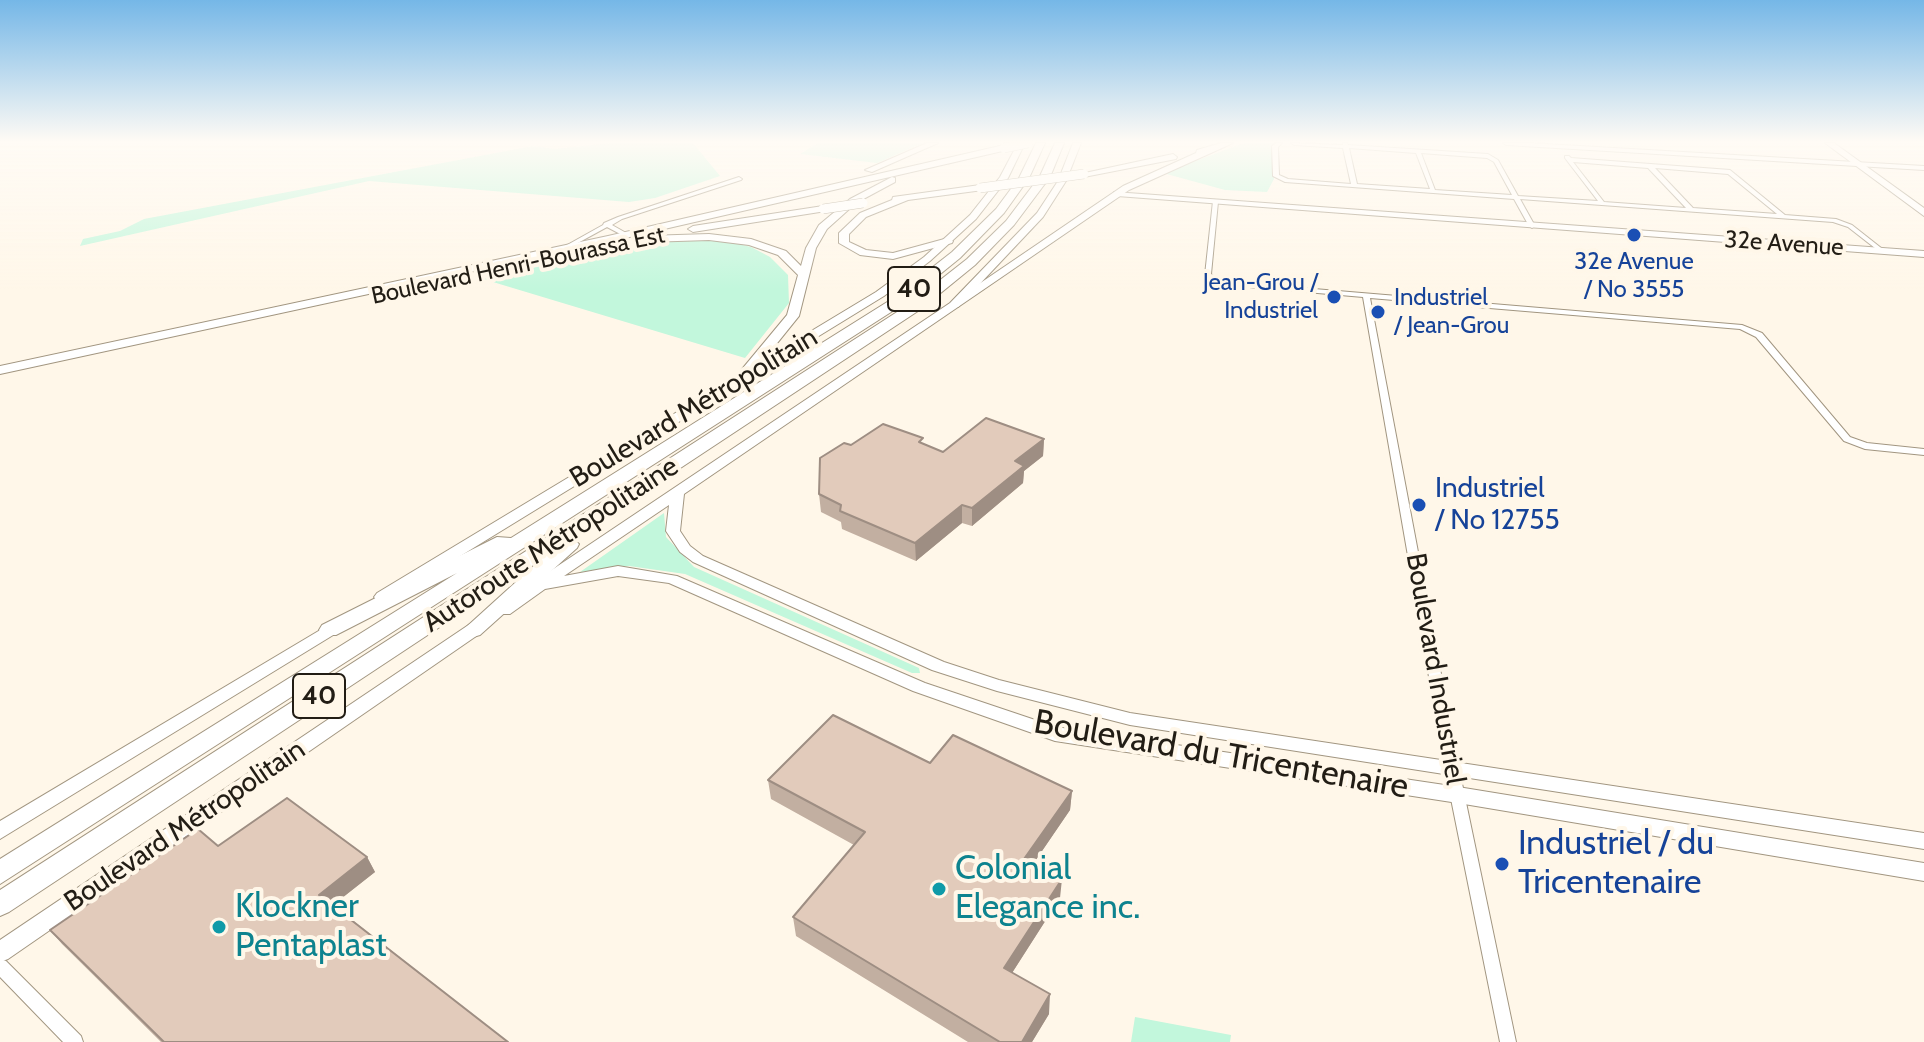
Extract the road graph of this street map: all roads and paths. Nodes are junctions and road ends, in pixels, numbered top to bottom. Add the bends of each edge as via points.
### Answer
1 (702, 192) edge
2 (805, 192) edge
3 (810, 192) edge
4 (868, 192) edge
5 (955, 192) edge
6 (994, 192) edge
7 (1015, 192) edge
8 (1034, 192) edge
9 (1055, 192) edge
10 (1121, 192) edge
11 (1442, 192) edge
12 (1512, 192) edge
13 (1594, 192) edge
14 (1674, 192) edge
15 (1754, 192) edge
16 (1895, 192) edge
17 (799, 194) junction
18 (1117, 194) junction
19 (1515, 197) junction
20 (904, 199) junction
21 (1215, 202) junction
22 (1602, 203) junction
23 (1691, 209) junction
24 (1924, 213) edge
25 (1783, 216) junction
26 (606, 224) junction
27 (1532, 226) junction
28 (626, 235) junction
29 (646, 239) junction
30 (948, 241) junction
31 (614, 245) junction
32 (563, 249) junction
33 (1882, 251) junction
34 (1924, 254) edge
35 (804, 275) junction
36 (1366, 296) junction
37 (954, 305) junction
38 (0, 370) edge
39 (0, 380) edge
40 (740, 380) junction
41 (1924, 452) edge
42 (616, 482) junction
43 (639, 487) junction
44 (677, 494) junction
45 (542, 585) junction
46 (329, 630) junction
47 (473, 630) junction
48 (938, 666) junction
49 (919, 687) junction
50 (1452, 769) junction
51 (1458, 795) junction
52 (0, 831) edge
53 (1924, 841) edge
54 (1924, 872) edge
55 (0, 873) edge
56 (0, 904) edge
57 (0, 952) edge
58 (0, 966) edge
59 (75, 1042) edge
60 (1508, 1042) edge

1 - 26 street
2 - 17 main road
3 - 17 main road, Boulevard Henri-Bourassa Est
4 - 35 main road via 831,218 813,243
5 - 20 main road, Boulevard Henri-Bourassa Est, bridge
6 - 30 main road, Boulevard Métropolitain
7 - 42 highway, Autoroute Métropolitaine / 40 via 930,277
8 - 43 highway, Autoroute Métropolitaine / 40 via 951,278
9 - 37 main road, Boulevard Métropolitain via 1040,215
10 - 18 main road
11 - 19 street
12 - 19 street
13 - 22 street
14 - 23 street
15 - 25 street
16 - 24 main road
17 - 28 main road, Boulevard Henri-Bourassa Est
18 - 21 main road, 32e Avenue
18 - 37 main road
19 - 22 street
19 - 27 street
20 - 29 main road, Boulevard Henri-Bourassa Est, bridge
20 - 30 main road via 863,215 844,233 844,243 864,253 893,256
21 - 27 main road, 32e Avenue
21 - 36 street via 1208,275 1213,281
22 - 23 street
23 - 25 street
25 - 33 street via 1841,221
26 - 28 street
26 - 32 street
27 - 33 main road, 32e Avenue
28 - 31 main road
28 - 32 main road, Boulevard Henri-Bourassa Est
29 - 31 main road, Boulevard Henri-Bourassa Est
29 - 35 main road via 717,237 757,243 786,256
30 - 40 main road, Boulevard Métropolitain via 854,312
31 - 39 main road, Boulevard Henri-Bourassa Est
32 - 38 main road, Boulevard Henri-Bourassa Est
33 - 34 main road, 32e Avenue
35 - 40 main road via 793,316
36 - 41 street via 1742,327 1759,335 1847,439
36 - 50 street, Boulevard Industriel
37 - 44 main road, Boulevard Métropolitain
40 - 46 main road, Boulevard Métropolitain
42 - 46 highway
42 - 55 highway, Autoroute Métropolitaine / 40
43 - 47 highway
43 - 56 highway, Autoroute Métropolitaine / 40
44 - 45 main road, Boulevard Métropolitain
44 - 48 main road, Boulevard du Tricentenaire via 673,531 698,559
45 - 47 main road, Boulevard Métropolitain
45 - 49 main road, Boulevard du Tricentenaire via 608,572 656,574
46 - 52 main road, Boulevard Métropolitain
47 - 57 main road, Boulevard Métropolitain
48 - 49 main road
48 - 50 main road, Boulevard du Tricentenaire via 1130,719
49 - 51 main road, Boulevard du Tricentenaire via 1055,734
50 - 51 street, Boulevard Industriel
50 - 53 main road, Boulevard du Tricentenaire
51 - 54 main road, Boulevard du Tricentenaire
51 - 60 street, Boulevard Industriel
58 - 59 street

